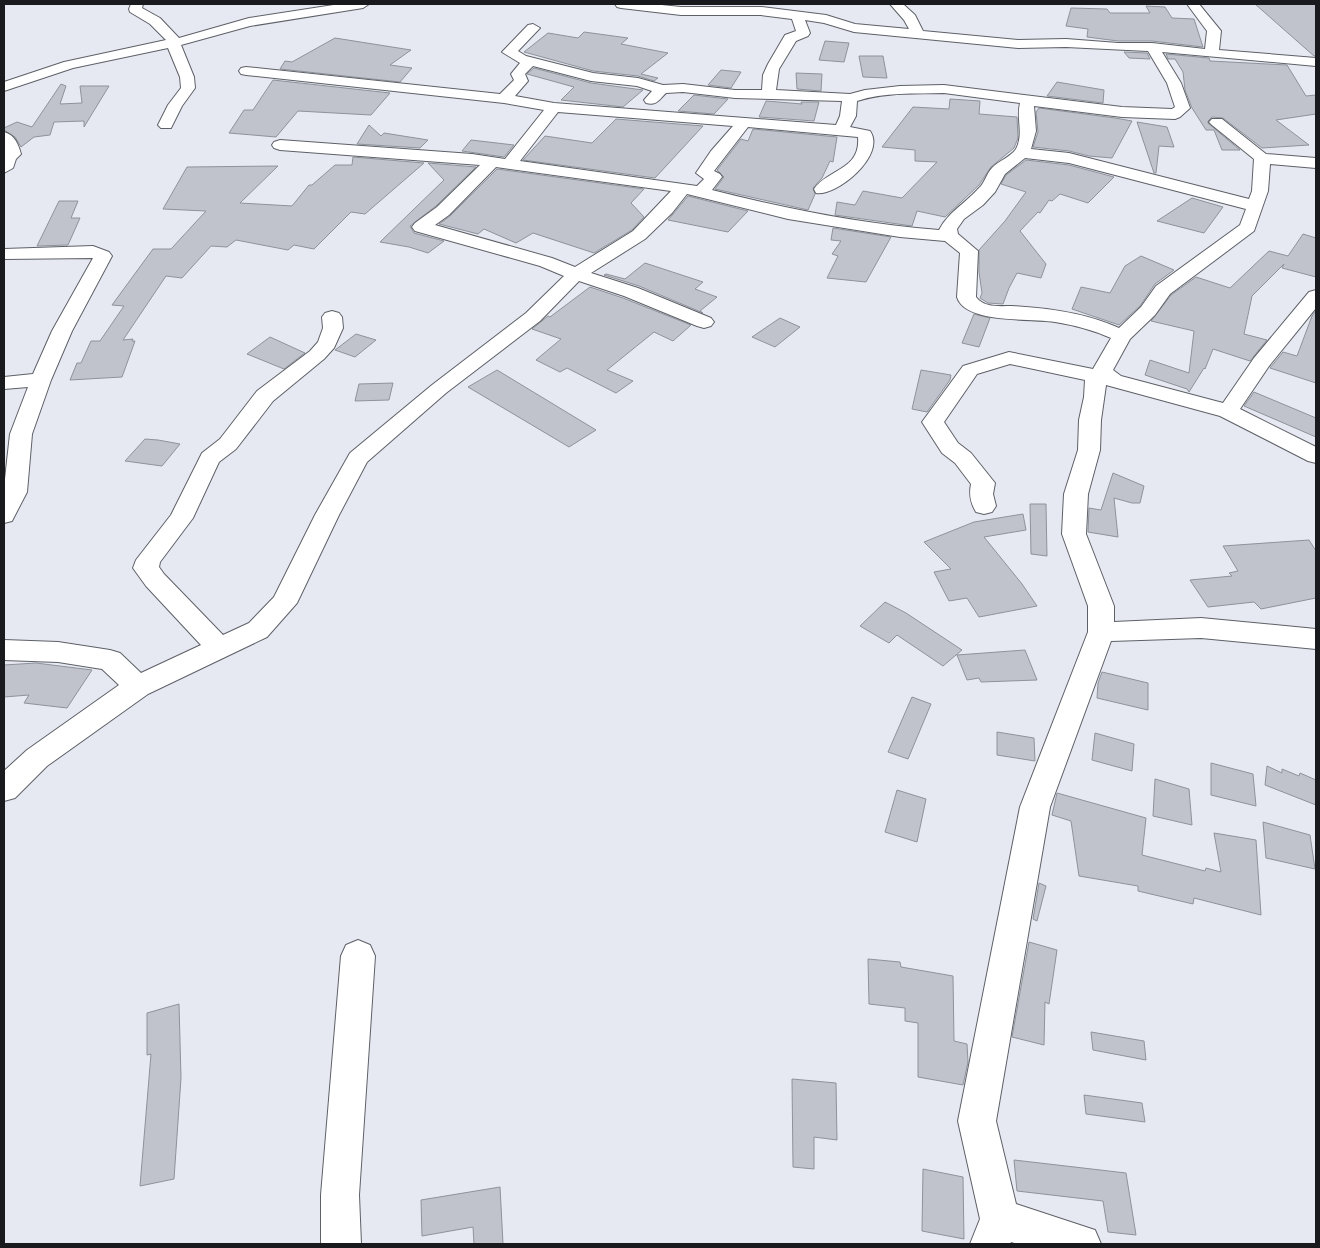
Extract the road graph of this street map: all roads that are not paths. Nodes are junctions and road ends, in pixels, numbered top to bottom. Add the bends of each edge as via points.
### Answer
1 (137, 4) edge
2 (621, 4) edge
3 (896, 4) edge
4 (1193, 4) edge
5 (356, 5) edge
6 (683, 7) edge
7 (797, 15) junction
8 (533, 28) dead end
9 (918, 35) junction
10 (173, 43) junction
11 (1152, 47) junction
12 (1212, 52) junction
13 (530, 61) junction
14 (1316, 62) edge
15 (246, 71) dead end
16 (4, 87) edge
17 (662, 89) junction
18 (768, 94) junction
19 (504, 99) junction
20 (850, 99) junction
21 (1028, 100) junction
22 (554, 107) junction
23 (635, 115) junction
24 (745, 121) junction
25 (1217, 122) dead end
26 (166, 125) dead end
27 (841, 130) junction
28 (4, 137) edge
29 (280, 145) dead end
30 (1022, 153) junction
31 (1262, 158) junction
32 (501, 163) junction
33 (1316, 163) edge
34 (4, 168) edge
35 (683, 188) junction
36 (822, 189) dead end
37 (701, 192) junction
38 (1255, 206) junction
39 (950, 236) junction
40 (4, 254) edge
41 (576, 274) junction
42 (1316, 296) edge
43 (332, 317) dead end
44 (704, 322) dead end
45 (1122, 336) junction
46 (1104, 377) junction
47 (41, 380) junction
48 (4, 383) edge
49 (1228, 411) junction
50 (1316, 456) edge
51 (984, 506) dead end
52 (4, 515) edge
53 (1101, 632) junction
54 (1316, 639) edge
55 (219, 648) junction
56 (4, 650) edge
57 (138, 686) junction
58 (4, 789) edge
59 (358, 956) dead end
60 (995, 1232) edge
61 (341, 1244) edge
62 (1080, 1244) edge

1 - 10 street via 135,9 155,21 173,39
2 - 6 street
3 - 9 street via 910,18
4 - 12 street via 1214,30
5 - 10 street via 249,22
6 - 7 street
7 - 9 street via 826,19 854,28
7 - 18 street via 804,33 790,38 774,63 769,73
8 - 13 street via 509,52
9 - 11 street via 1018,44
10 - 16 street via 69,64
10 - 26 street via 187,77 188,88
11 - 12 street
11 - 21 street via 1179,92 1183,108 1175,114 1122,112
12 - 14 street
13 - 17 street via 591,77 638,82
13 - 19 street via 518,74 521,81
15 - 19 street
17 - 18 street
17 - 23 street
18 - 20 street
19 - 22 street
20 - 21 street via 900,90 944,89
20 - 27 street via 848,116
21 - 30 street via 1024,113 1028,139
22 - 23 street
22 - 32 street
23 - 24 street
24 - 27 street
24 - 37 street via 704,174 714,177
25 - 31 street
27 - 36 street via 864,134 867,143 859,163 848,174
28 - 34 street via 13,154 8,157
29 - 32 street
30 - 38 street via 1069,158
30 - 39 street via 998,171 989,188 958,215 948,229
31 - 33 street
31 - 38 street via 1260,191
32 - 35 street
32 - 41 street via 421,227 546,262
35 - 37 street
35 - 41 street via 639,235
37 - 39 street via 796,215 900,232
38 - 45 street via 1248,227 1163,290 1148,311
39 - 45 street via 968,251 970,274 966,294 967,300 975,307 1062,316 1100,326
40 - 47 street via 93,251 103,256 62,332
41 - 44 street
41 - 55 street via 533,317 439,389 358,458 284,603 258,630
42 - 49 street via 1260,362
43 - 55 street via 333,328 327,344 265,396 228,444 210,458 180,518 148,560 146,568 155,580
45 - 46 street
46 - 49 street
46 - 51 street via 1009,358 970,370 933,422 950,448 963,458 983,483 980,494
46 - 53 street via 1090,420 1089,450 1076,494 1074,534 1101,606
47 - 48 street
47 - 52 street via 21,434 15,492
49 - 50 street
53 - 54 street via 1201,628
53 - 60 street via 1035,807 977,1121
55 - 57 street
56 - 57 street via 58,652 110,660
57 - 58 street via 37,758
59 - 61 street via 340,1195
60 - 62 street

